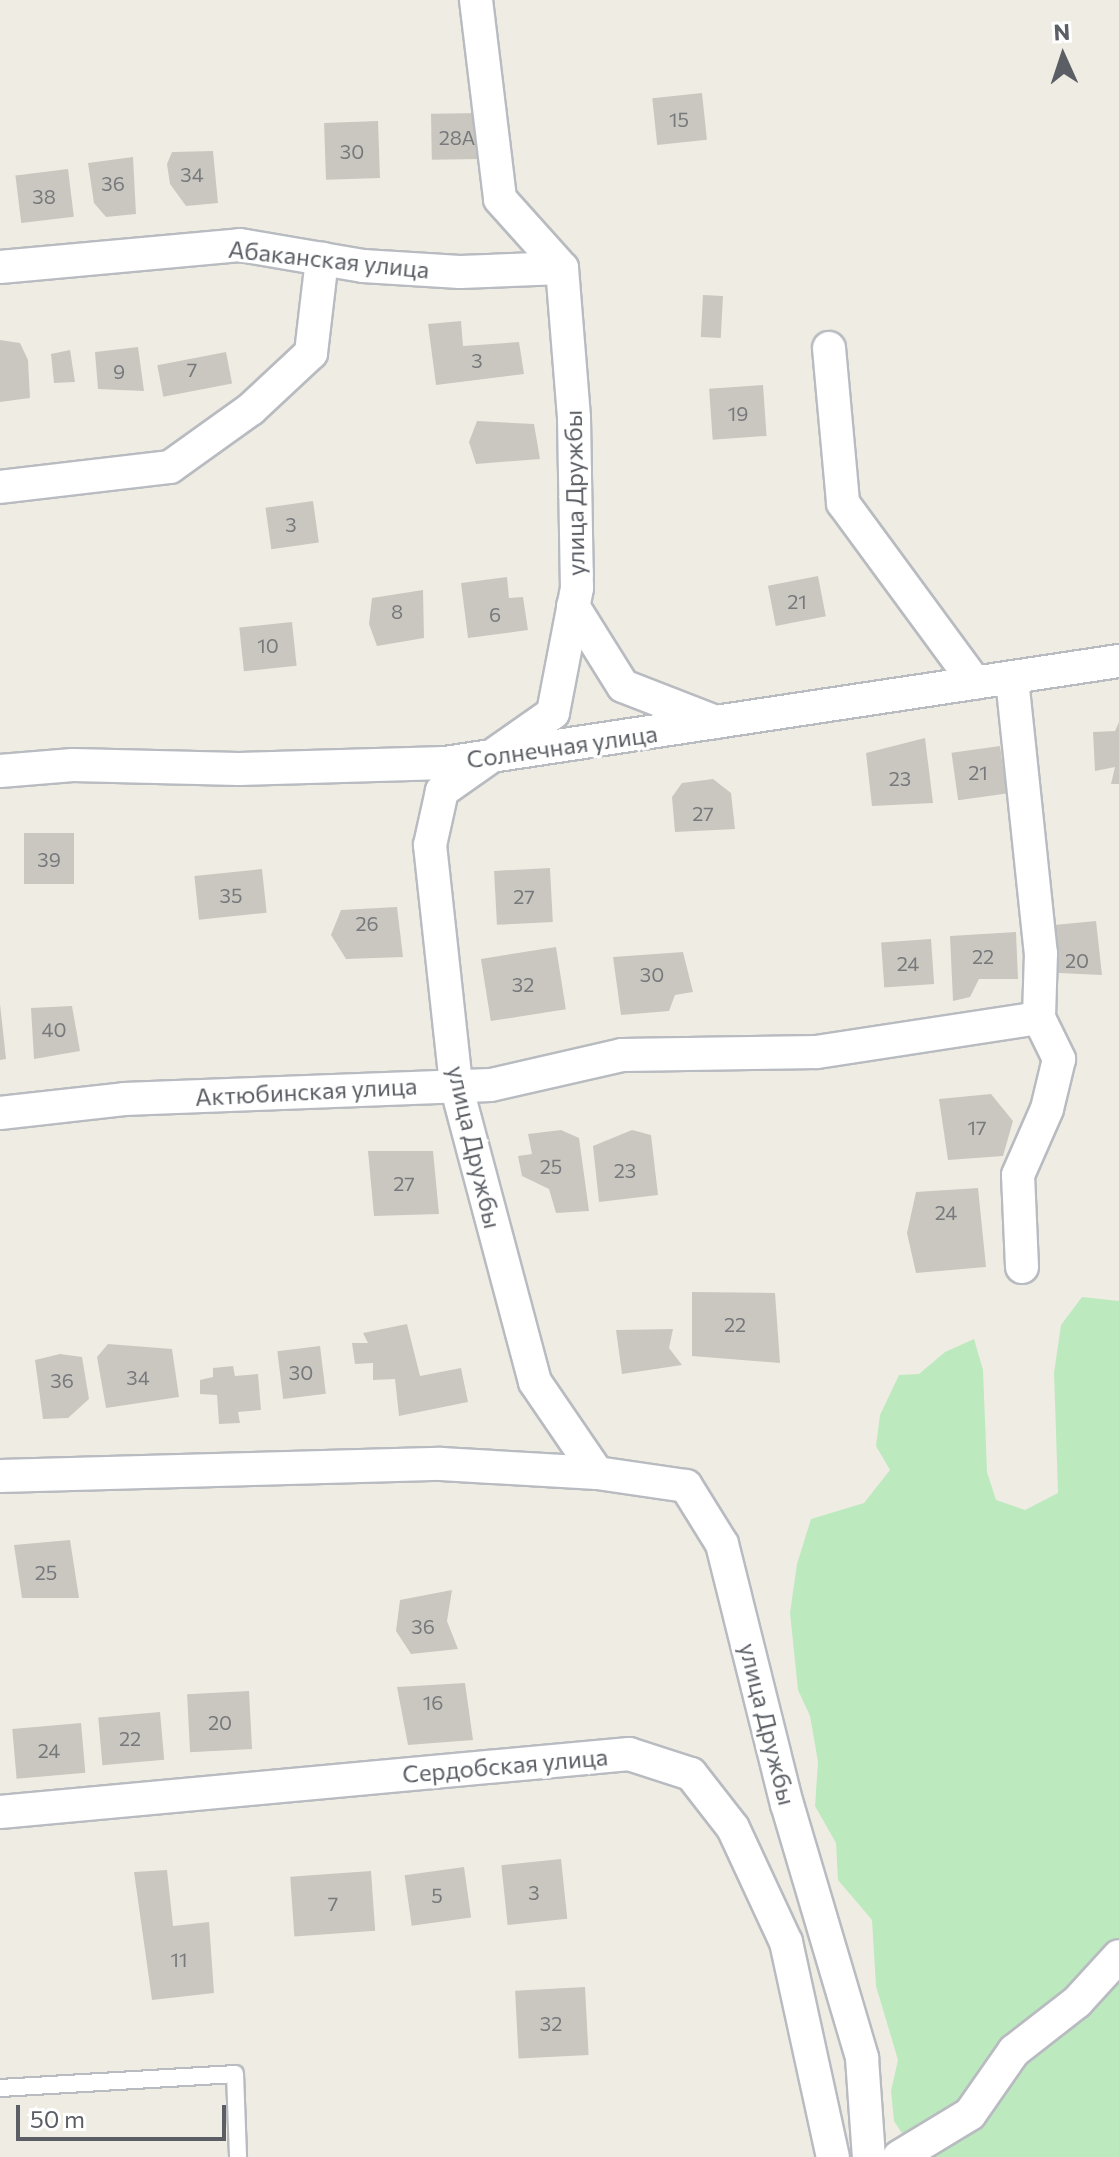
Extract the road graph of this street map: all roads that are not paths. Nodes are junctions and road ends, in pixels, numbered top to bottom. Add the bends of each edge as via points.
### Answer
1 (476, 0) edge
2 (322, 259) junction
3 (0, 267) edge
4 (562, 268) junction
5 (829, 348) dead end
6 (0, 487) edge
7 (573, 606) junction
8 (1119, 661) edge
9 (1012, 679) junction
10 (975, 683) junction
11 (719, 723) junction
12 (491, 759) junction
13 (0, 771) edge
14 (1039, 1018) junction
15 (456, 1085) junction
16 (0, 1113) edge
17 (1022, 1267) dead end
18 (597, 1473) junction
19 (0, 1476) edge
20 (0, 1812) edge
21 (1119, 1956) edge
22 (0, 2088) edge
23 (238, 2157) edge
24 (833, 2157) edge
25 (869, 2157) edge
26 (899, 2157) edge

1 - 4 street via 500,199
2 - 3 street, Абаканская улица via 240,245
2 - 4 street, Абаканская улица via 460,272
2 - 6 street via 311,353 251,409 170,467
4 - 7 street, улица Дружбы via 574,418
5 - 10 street via 843,503
7 - 11 street via 623,686
7 - 12 street, улица Дружбы via 553,713
8 - 9 street, Солнечная улица
9 - 10 street, Солнечная улица
9 - 14 street via 1041,953
10 - 11 street, Солнечная улица
11 - 12 street, Солнечная улица
12 - 13 street, Солнечная улица via 239,769 73,765
12 - 15 street, улица Дружбы via 442,791 430,845
14 - 15 street, Актюбинская улица via 817,1052 622,1055 491,1085
14 - 17 street via 1059,1059 1047,1109 1018,1175
15 - 16 street, Актюбинская улица via 124,1099
15 - 18 street, улица Дружбы via 535,1382
18 - 19 street via 441,1464
18 - 25 street, улица Дружбы via 686,1486 722,1544 787,1804 862,2058
20 - 24 street, Сердобская улица via 629,1754 691,1774 733,1828 786,1942
21 - 26 street via 1077,2002 1014,2051 970,2114
22 - 23 lane via 235,2074

